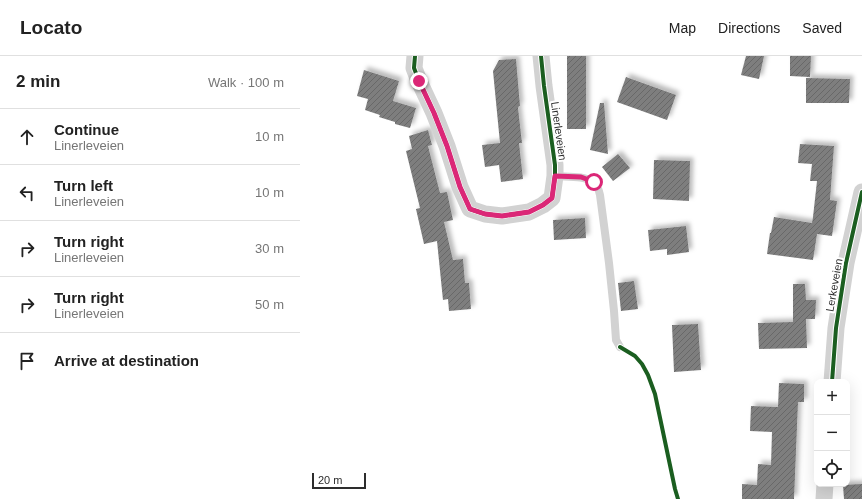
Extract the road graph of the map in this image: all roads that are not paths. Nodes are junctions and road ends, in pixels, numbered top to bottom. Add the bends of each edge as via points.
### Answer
1 (415, 56) edge
2 (541, 56) edge
3 (555, 176) junction
4 (862, 192) edge
5 (620, 347) dead end
6 (832, 379) edge
7 (825, 487) edge
8 (824, 499) edge

1 - 3 street, Linerleveien via 414,68 470,209 502,216 529,212 552,198
2 - 3 street, Linerleveien
3 - 5 lane, Linerleveien via 581,177 594,182 598,187 609,263 616,340
4 - 6 street, Lerkeveien via 846,263 836,328
7 - 8 street

